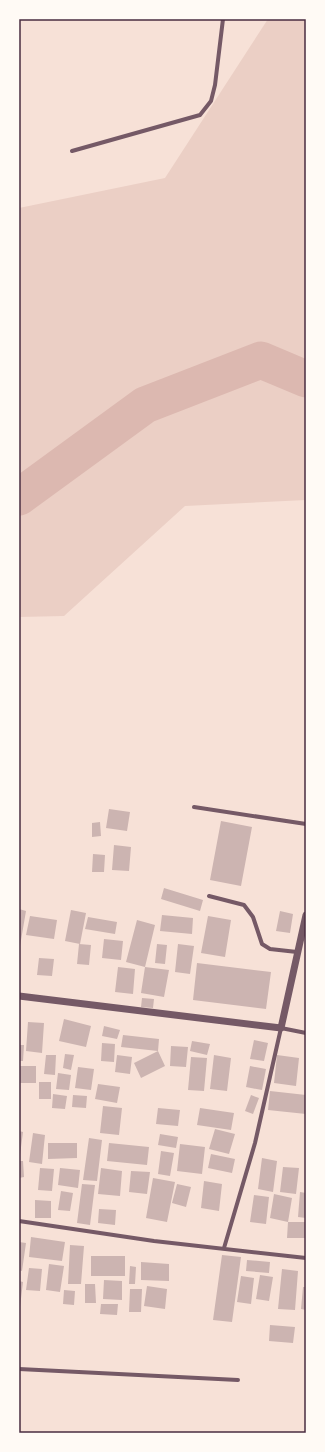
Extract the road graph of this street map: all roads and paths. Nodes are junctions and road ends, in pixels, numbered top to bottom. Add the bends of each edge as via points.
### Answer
1 (223, 19) edge
2 (72, 151) dead end
3 (194, 807) dead end
4 (306, 824) edge
5 (209, 896) dead end
6 (306, 915) edge
7 (297, 952) junction
8 (19, 996) edge
9 (281, 1028) junction
10 (306, 1033) edge
11 (19, 1221) edge
12 (224, 1248) junction
13 (306, 1258) edge
14 (19, 1369) edge
15 (238, 1380) dead end

1 - 2 street via 215,85 211,101 200,115
3 - 4 street
5 - 7 street via 244,905 253,917 262,944 270,949
6 - 7 street
7 - 9 street
8 - 9 street
9 - 10 street
9 - 12 street via 255,1143
11 - 12 street via 154,1241
12 - 13 street
14 - 15 street

